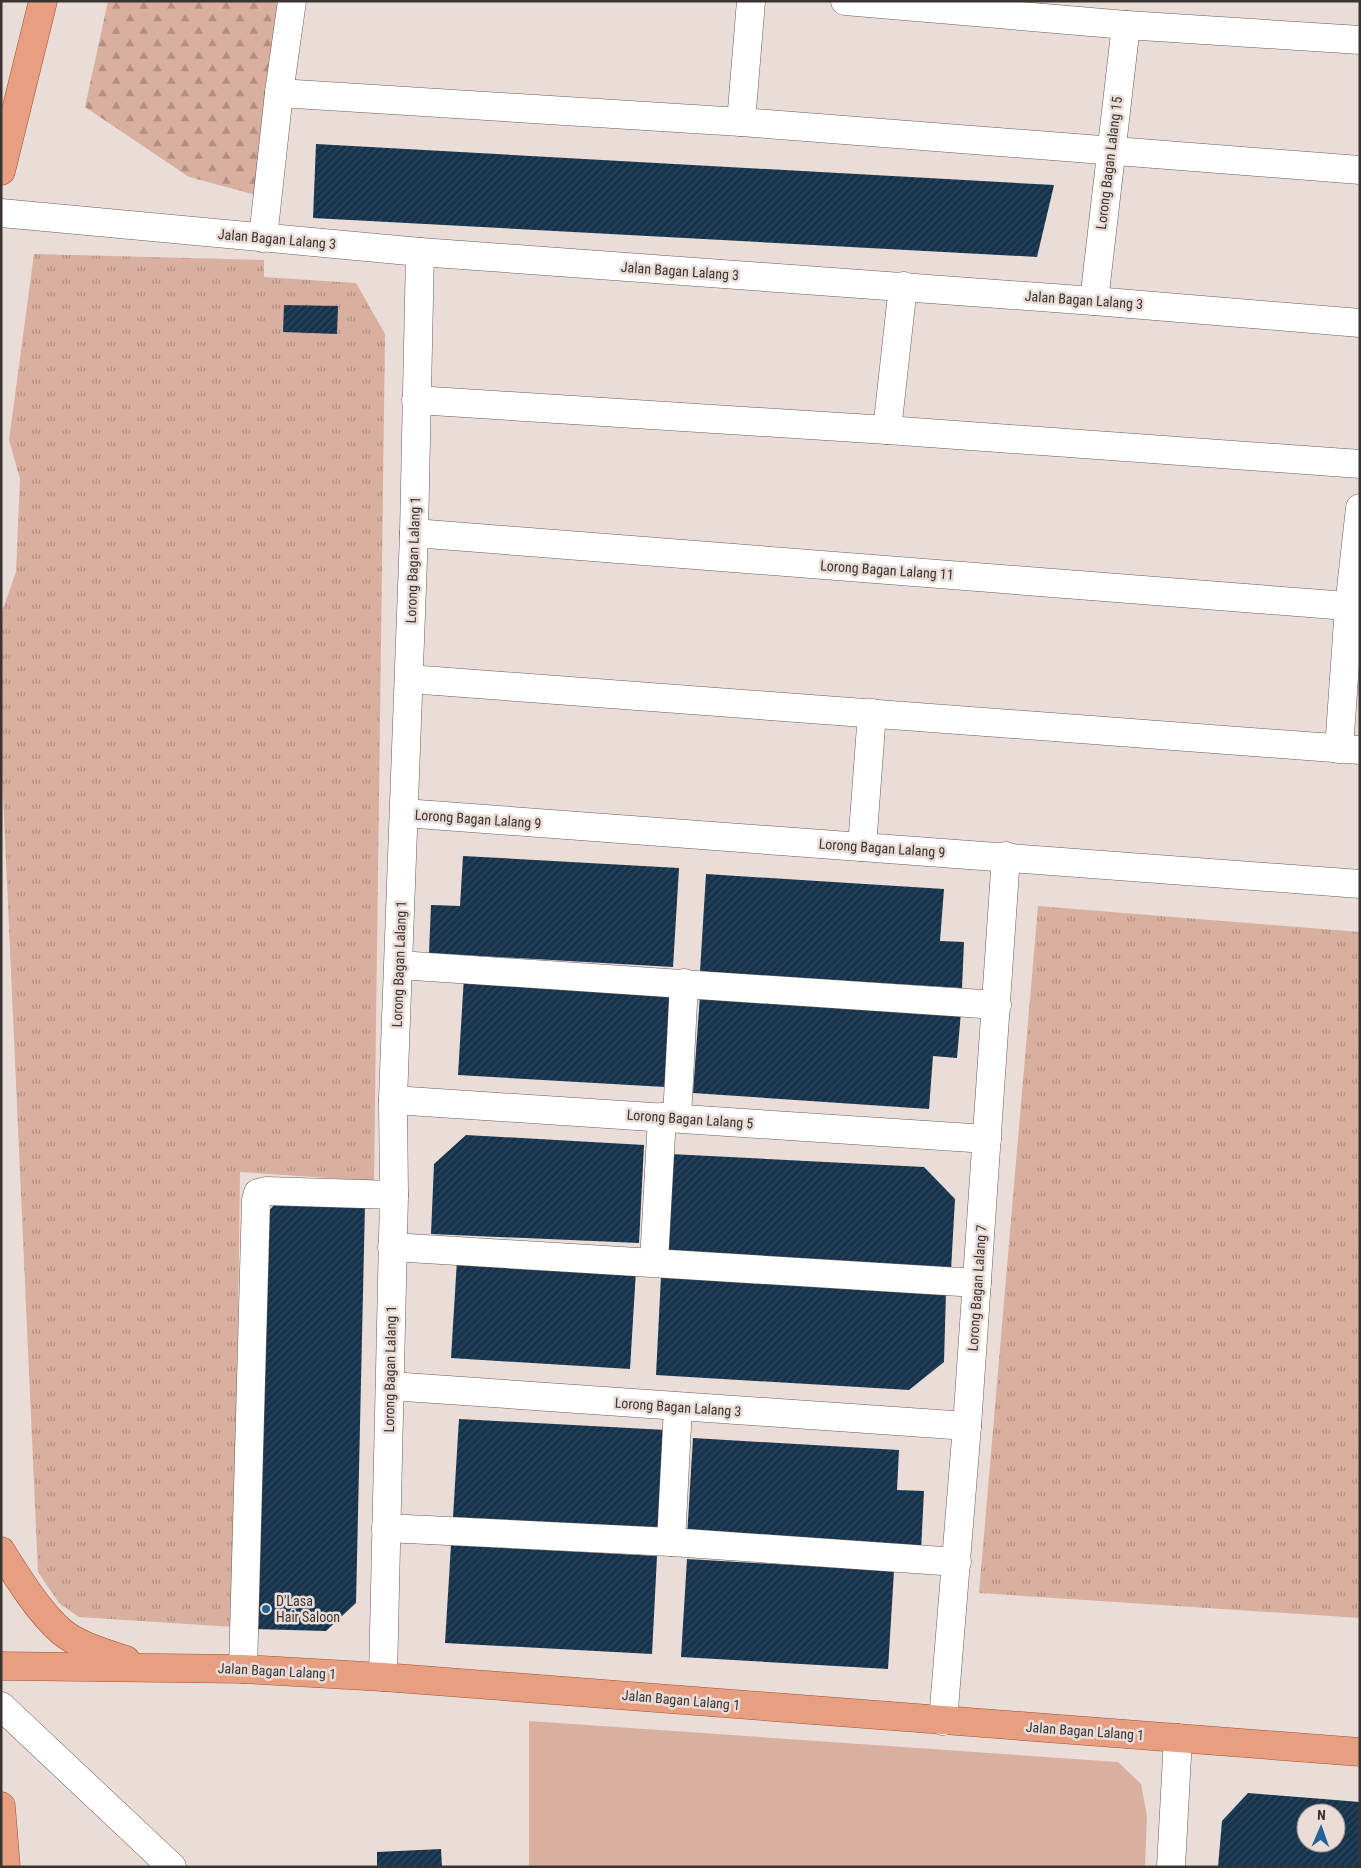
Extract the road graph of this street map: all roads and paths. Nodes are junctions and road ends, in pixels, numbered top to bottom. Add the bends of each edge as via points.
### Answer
1 (43, 1) edge
2 (292, 1) edge
3 (751, 1) edge
4 (844, 1) edge
5 (1126, 25) junction
6 (1360, 40) edge
7 (279, 93) junction
8 (741, 122) junction
9 (1110, 150) junction
10 (1360, 170) edge
11 (1, 171) edge
12 (1, 213) edge
13 (263, 238) junction
14 (420, 252) junction
15 (903, 286) junction
16 (1094, 301) junction
17 (1360, 323) edge
18 (416, 400) junction
19 (887, 430) junction
20 (1360, 464) edge
21 (1360, 508) edge
22 (414, 533) junction
23 (1354, 607) edge
24 (409, 679) junction
25 (872, 713) junction
26 (1349, 750) edge
27 (404, 813) junction
28 (862, 847) junction
29 (1006, 856) junction
30 (1360, 884) edge
31 (399, 965) junction
32 (684, 984) junction
33 (997, 1005) junction
34 (393, 1100) junction
35 (670, 1118) junction
36 (987, 1139) junction
37 (394, 1195) junction
38 (392, 1247) junction
39 (654, 1262) junction
40 (977, 1283) junction
41 (390, 1386) junction
42 (678, 1407) junction
43 (967, 1426) junction
44 (386, 1528) junction
45 (671, 1542) junction
46 (1, 1551) edge
47 (956, 1562) junction
48 (1, 1666) edge
49 (147, 1667) junction
50 (243, 1668) junction
51 (383, 1677) junction
52 (1, 1706) edge
53 (944, 1721) junction
54 (1178, 1738) junction
55 (1360, 1752) edge
56 (1, 1806) edge
57 (1, 1852) edge
58 (6, 1867) edge
59 (172, 1867) edge
60 (1171, 1867) edge

1 - 11 main road
2 - 7 street
3 - 8 street
4 - 5 street
5 - 6 street
5 - 9 street, Lorong Bagan Lalang 15
7 - 8 street
7 - 13 street
8 - 9 street
9 - 10 street
9 - 16 street, Lorong Bagan Lalang 15
12 - 13 street, Jalan Bagan Lalang 3
13 - 14 street, Jalan Bagan Lalang 3
14 - 15 street, Jalan Bagan Lalang 3
14 - 18 street, Lorong Bagan Lalang 1
15 - 16 street, Jalan Bagan Lalang 3
15 - 19 street
16 - 17 street, Jalan Bagan Lalang 3
18 - 19 street
18 - 22 street, Lorong Bagan Lalang 1
19 - 20 street
21 - 23 street
22 - 23 street, Lorong Bagan Lalang 11
22 - 24 street, Lorong Bagan Lalang 1
23 - 26 street
24 - 25 street
24 - 27 street, Lorong Bagan Lalang 1
25 - 26 street
25 - 28 street
27 - 28 street, Lorong Bagan Lalang 9
27 - 31 street, Lorong Bagan Lalang 1
28 - 29 street, Lorong Bagan Lalang 9
29 - 30 street, Lorong Bagan Lalang 9
29 - 33 street, Lorong Bagan Lalang 7
31 - 32 street
31 - 34 street, Lorong Bagan Lalang 1
32 - 33 street
32 - 35 street
33 - 36 street, Lorong Bagan Lalang 7
34 - 35 street, Lorong Bagan Lalang 5
34 - 37 street, Lorong Bagan Lalang 1
35 - 36 street, Lorong Bagan Lalang 5
35 - 39 street
36 - 40 street, Lorong Bagan Lalang 7
37 - 38 street, Lorong Bagan Lalang 1
37 - 50 street via 258,1193
38 - 39 street
38 - 41 street, Lorong Bagan Lalang 1
39 - 40 street
40 - 43 street, Lorong Bagan Lalang 7
41 - 42 street, Lorong Bagan Lalang 3
41 - 44 street, Lorong Bagan Lalang 1
42 - 43 street, Lorong Bagan Lalang 3
42 - 45 street
43 - 47 street, Lorong Bagan Lalang 7
44 - 45 street
44 - 51 street, Lorong Bagan Lalang 1
45 - 47 street
46 - 49 main road via 28,1593 62,1632 93,1648
47 - 53 street, Lorong Bagan Lalang 7
48 - 49 main road, Jalan Bagan Lalang 1
49 - 50 main road, Jalan Bagan Lalang 1
50 - 51 main road, Jalan Bagan Lalang 1
51 - 53 main road, Jalan Bagan Lalang 1
52 - 59 street
53 - 54 main road, Jalan Bagan Lalang 1
54 - 55 main road, Jalan Bagan Lalang 1
54 - 60 street
56 - 58 main road
57 - 58 main road

